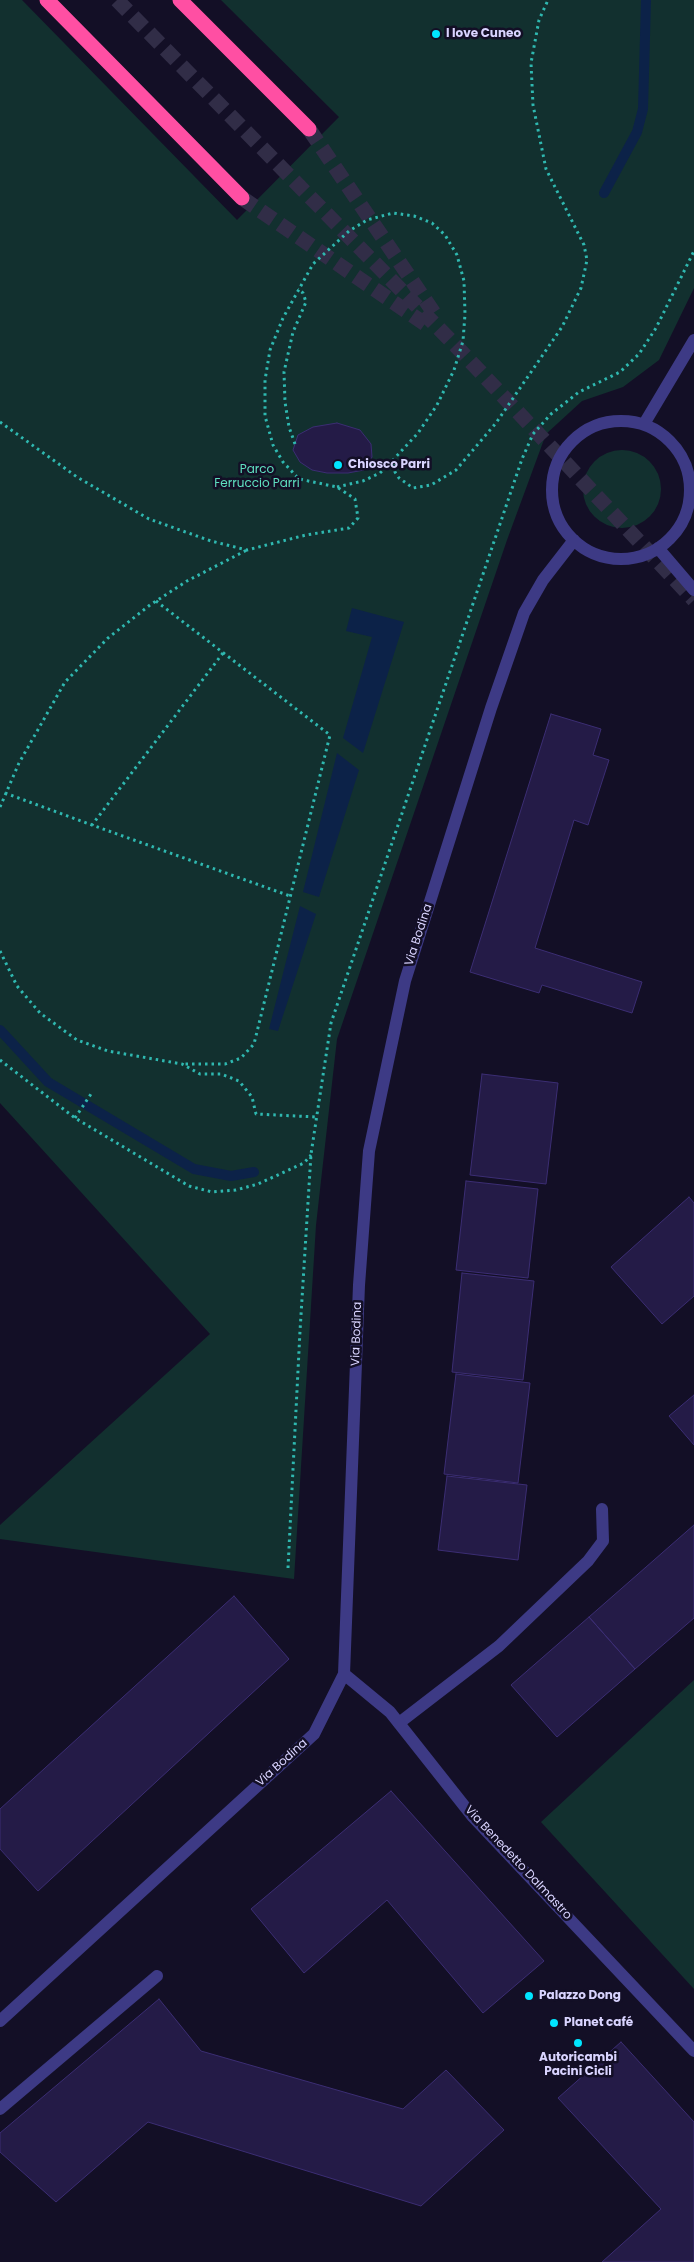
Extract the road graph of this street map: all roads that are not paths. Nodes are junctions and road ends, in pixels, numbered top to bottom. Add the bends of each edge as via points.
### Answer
1 (47, 0) edge
2 (180, 0) edge
3 (309, 129) tunnel mouth
4 (242, 198) tunnel mouth
5 (694, 340) edge
6 (644, 424) junction
7 (691, 470) edge
8 (574, 540) junction
9 (658, 548) junction
10 (694, 590) edge
11 (602, 1510) dead end
12 (344, 1674) junction
13 (399, 1723) junction
14 (157, 1976) dead end
15 (0, 2021) edge
16 (694, 2051) edge
17 (0, 2109) edge

1 - 4 highway
2 - 3 highway
5 - 6 street
6 - 7 street via 663,435
6 - 8 street via 623,421 596,426 568,446 557,463 552,483 554,504 561,524
7 - 9 street via 686,514 675,533
8 - 9 street via 591,552 613,558 636,557
8 - 12 street, Via Bodina via 543,580 524,614 492,708 405,981 371,1142 359,1285
9 - 10 street
11 - 13 street via 603,1541 588,1561 499,1646
12 - 13 street, Via Benedetto Dalmastro
12 - 15 street, Via Bodina via 314,1734
13 - 16 street, Via Benedetto Dalmastro via 473,1817
14 - 17 street

